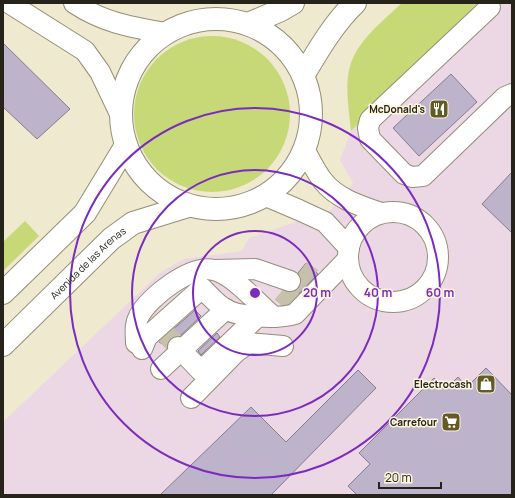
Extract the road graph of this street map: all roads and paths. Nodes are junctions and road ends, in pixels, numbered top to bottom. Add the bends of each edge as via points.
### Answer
1 (10, 3) edge
2 (74, 3) edge
3 (293, 3) edge
4 (355, 3) edge
5 (490, 7) dead end
6 (248, 24) junction
7 (165, 33) junction
8 (304, 74) junction
9 (512, 94) edge
10 (120, 114) junction
11 (126, 147) junction
12 (305, 152) junction
13 (266, 196) junction
14 (188, 206) junction
15 (381, 213) junction
16 (348, 254) junction
17 (213, 270) junction
18 (291, 281) tunnel mouth
19 (3, 294) edge
20 (226, 310) junction
21 (265, 317) junction
22 (9, 339) edge
23 (283, 346) dead end
24 (182, 347) junction
25 (3, 353) edge
26 (161, 369) dead end
27 (191, 398) dead end

1 - 10 street via 85,51 100,72
2 - 7 street via 97,17 134,28
3 - 6 highway
4 - 8 highway via 326,38
5 - 9 street via 370,120 370,139 404,174 412,177 423,176 505,97
6 - 7 highway via 220,18 192,22
6 - 8 highway via 276,39 290,52
7 - 10 highway via 141,54 125,82
8 - 12 highway via 311,99 312,119
10 - 11 highway
11 - 14 highway via 140,173 150,183 161,193
11 - 19 highway via 85,213
12 - 13 highway via 289,177
12 - 15 street via 324,182 335,192 357,205
13 - 14 highway via 241,207 214,210
13 - 16 street via 324,222
14 - 22 highway, Avenida de las Arenas via 133,223 111,239
15 - 16 street via 369,218 360,226 353,236
15 - 16 street via 406,213 427,226 439,254 438,266 426,288 403,301 376,299 358,285 351,274
16 - 21 street via 295,314 284,318
17 - 18 street via 255,269
17 - 20 street via 192,273 179,279 146,305 136,325 139,346 162,330 202,288
17 - 21 street via 231,278
20 - 21 street
20 - 24 street
21 - 24 street via 201,371
22 - 25 highway, Avenida de las Arenas
23 - 27 street via 249,343 236,352
24 - 26 street

